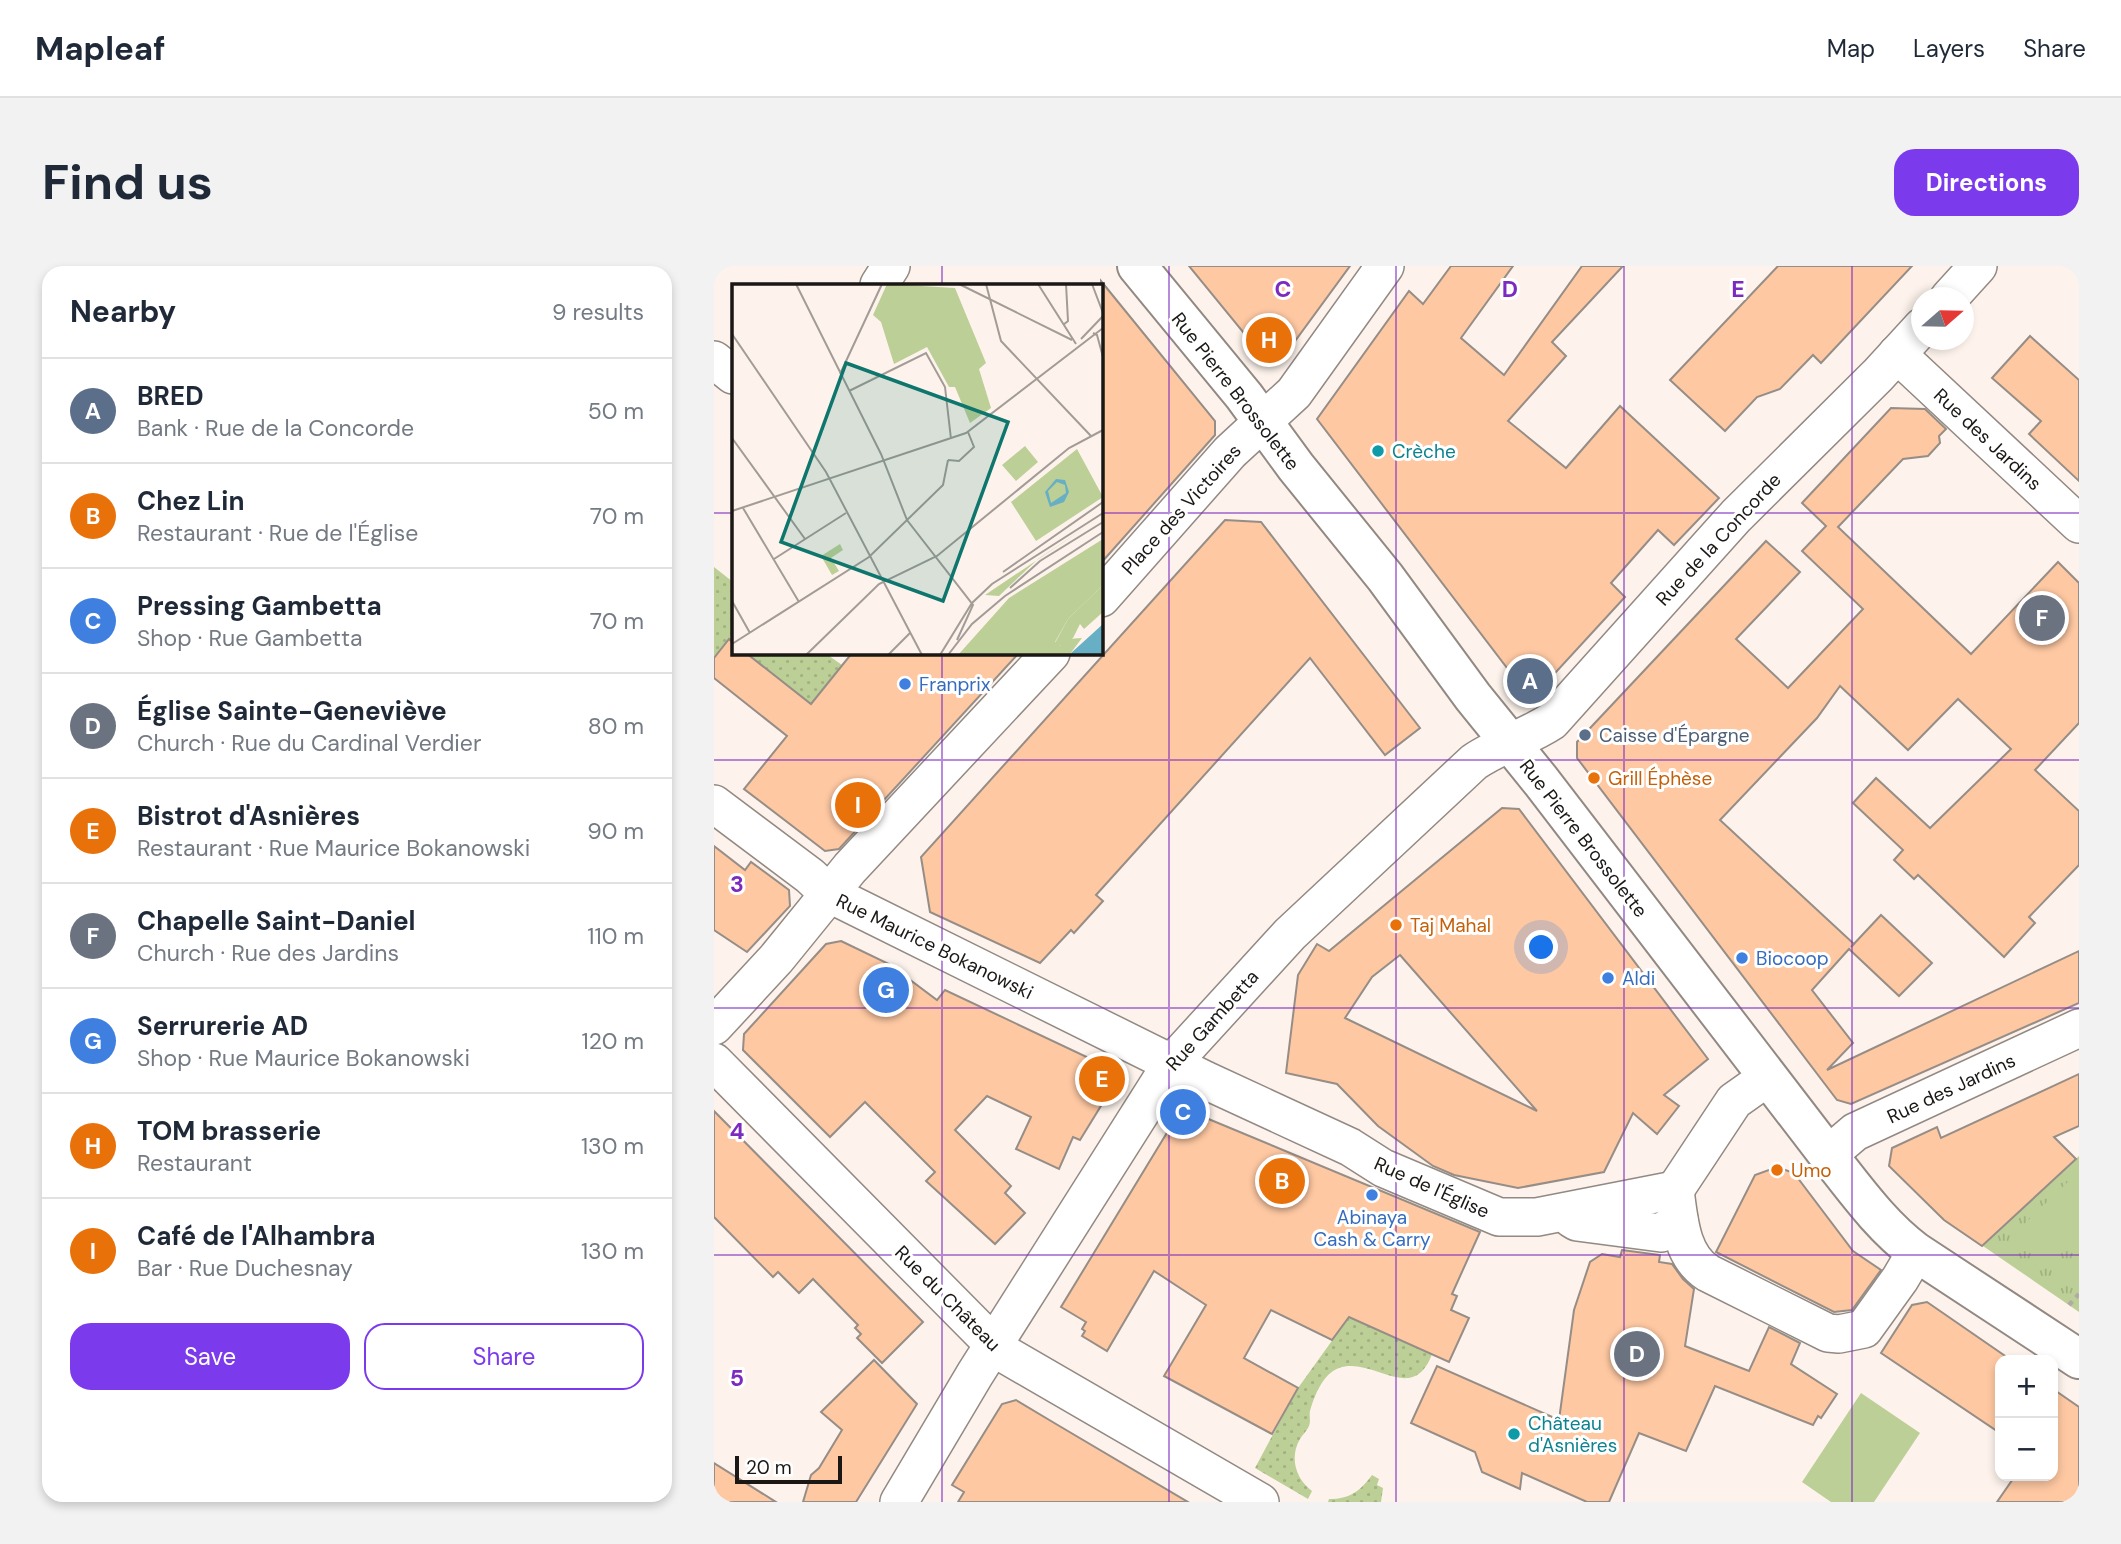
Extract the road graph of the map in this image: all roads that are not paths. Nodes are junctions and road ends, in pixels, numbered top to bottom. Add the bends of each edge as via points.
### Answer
1 (891, 266) edge
2 (1137, 266) edge
3 (1385, 266) edge
4 (1978, 266) edge
5 (880, 284) edge
6 (1959, 287) edge
7 (1911, 339) edge
8 (1897, 354) junction
9 (714, 360) edge
10 (732, 373) edge
11 (1264, 422) junction
12 (2079, 524) edge
13 (1102, 597) edge
14 (1050, 654) edge
15 (1510, 743) junction
16 (714, 804) edge
17 (828, 893) junction
18 (714, 1026) edge
19 (2079, 1028) edge
20 (714, 1062) edge
21 (1172, 1063) junction
22 (1768, 1077) junction
23 (1828, 1155) junction
24 (1677, 1205) junction
25 (1916, 1252) junction
26 (993, 1345) junction
27 (2079, 1359) edge
28 (899, 1502) edge
29 (1260, 1502) edge

1 - 5 street
2 - 11 main road, Rue Pierre Brossolette
3 - 11 street, Place des Victoires via 1294,393
4 - 6 street
7 - 8 street, Rue de la Concorde
8 - 12 street, Rue des Jardins
8 - 15 street, Rue de la Concorde via 1736,516 1552,721
9 - 10 street
11 - 13 street, Place des Victoires via 1230,452
11 - 15 main road, Rue Pierre Brossolette
14 - 17 street
15 - 21 street, Rue Gambetta via 1474,762 1290,934
15 - 22 main road, Rue Pierre Brossolette
16 - 17 street, Rue Maurice Bokanowski
17 - 18 street
17 - 21 street, Rue Maurice Bokanowski
19 - 23 street, Rue des Jardins via 1855,1132
20 - 26 street, Rue du Château
21 - 24 street, Rue de l'Église via 1350,1147 1383,1168 1499,1217 1562,1212 1577,1222 1661,1233
21 - 26 street, Rue Gambetta
22 - 23 main road, Rue Pierre Brossolette
22 - 24 street via 1734,1101
23 - 25 main road, Rue Pierre Brossolette via 1871,1208
24 - 25 street via 1686,1246 1696,1265 1828,1333 1864,1329
25 - 27 main road, Rue Pierre Brossolette
26 - 28 street, Rue Gambetta
26 - 29 street, Rue du Château

